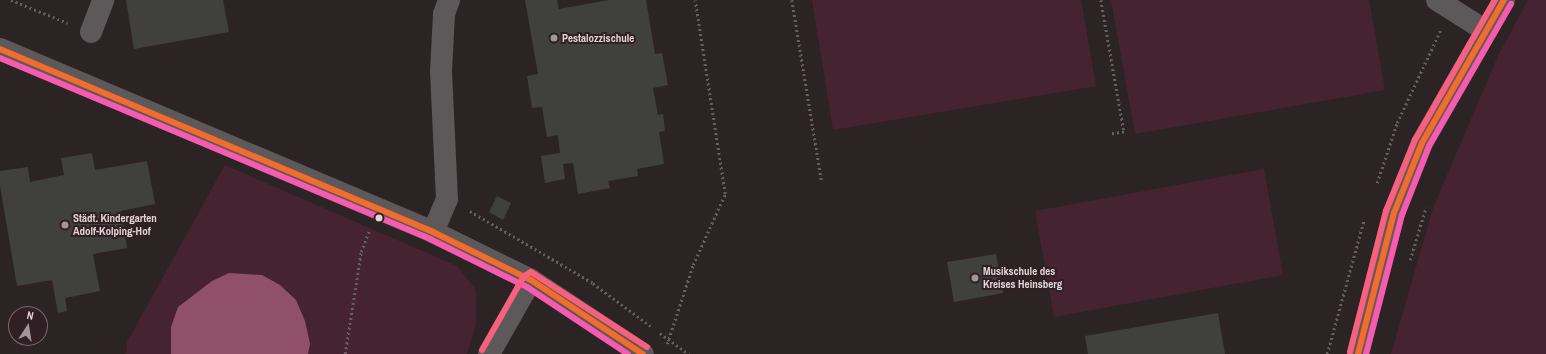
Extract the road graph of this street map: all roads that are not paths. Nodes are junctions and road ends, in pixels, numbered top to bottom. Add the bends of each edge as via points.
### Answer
1 (103, 0) edge
2 (449, 0) edge
3 (1437, 0) edge
4 (1504, 0) edge
5 (91, 32) road end
6 (1486, 32) junction
7 (0, 49) edge
8 (433, 232) junction
9 (530, 280) junction
10 (653, 352) edge
11 (489, 354) edge
12 (1358, 354) edge

1 - 5 street
2 - 8 street via 444,14 441,71 447,199
3 - 6 street
4 - 6 main road
6 - 12 main road via 1422,143 1394,213
7 - 8 street
8 - 9 street
9 - 10 street
9 - 11 street

